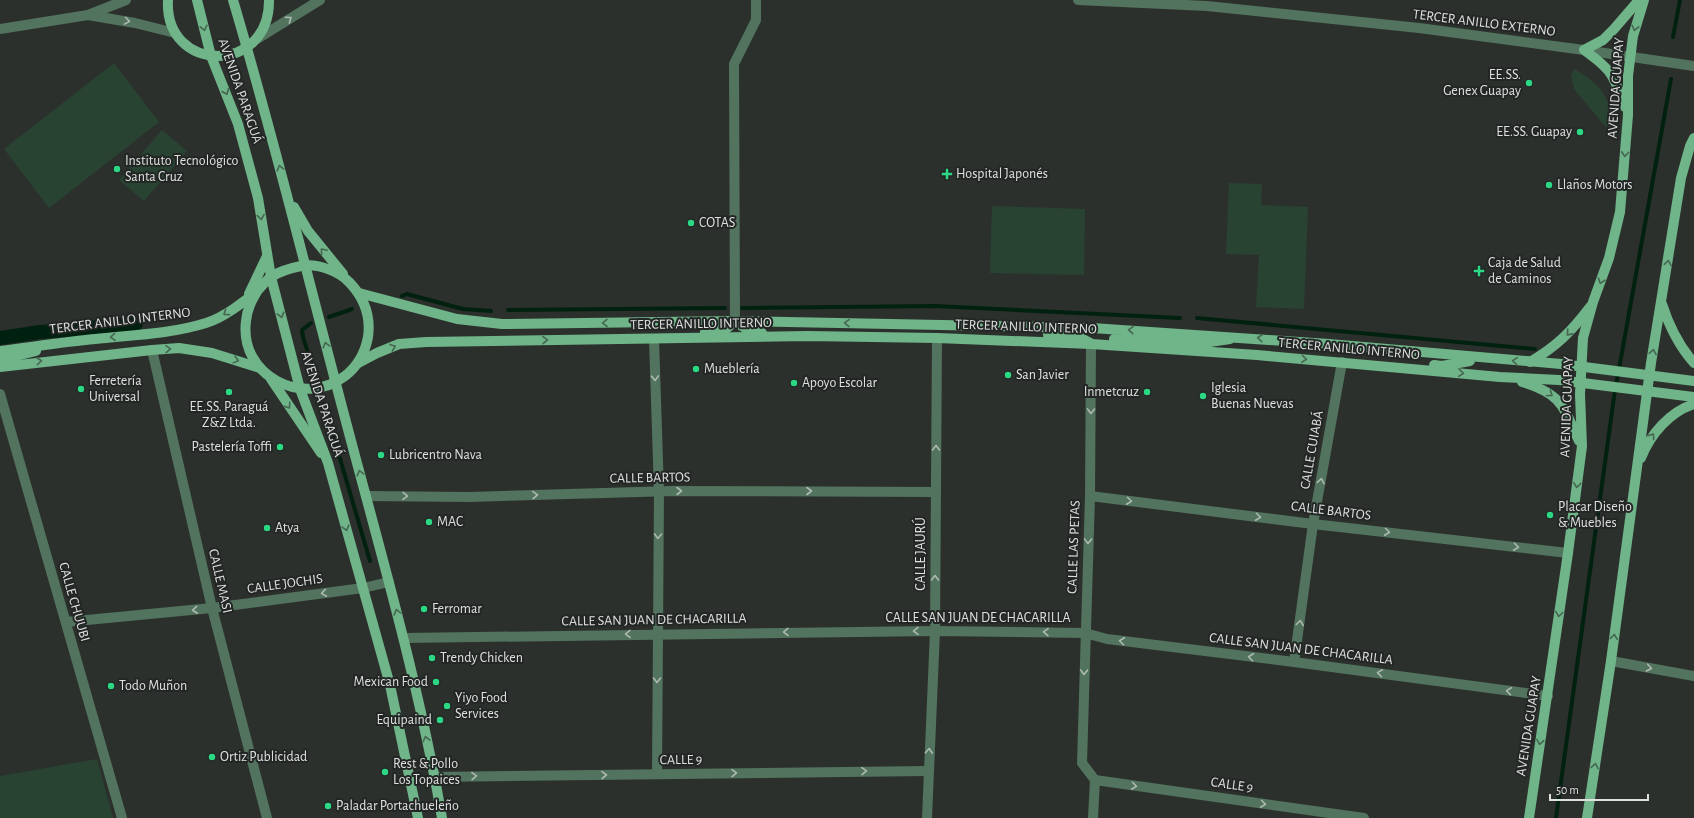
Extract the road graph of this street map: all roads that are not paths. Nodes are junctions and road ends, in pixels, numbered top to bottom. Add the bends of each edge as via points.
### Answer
1 (126, 0) edge
2 (168, 0) edge
3 (197, 0) edge
4 (233, 0) edge
5 (269, 0) edge
6 (320, 0) edge
7 (756, 0) edge
8 (1078, 0) edge
9 (1639, 0) edge
10 (1644, 0) edge
11 (1207, 3) edge
12 (88, 15) junction
13 (0, 29) edge
14 (175, 34) junction
15 (257, 39) junction
16 (247, 48) junction
17 (1584, 50) junction
18 (211, 56) junction
19 (1630, 57) junction
20 (1690, 66) edge
21 (1628, 115) junction
22 (1694, 138) edge
23 (288, 197) junction
24 (267, 256) junction
25 (304, 265) junction
26 (271, 277) junction
27 (348, 281) junction
28 (258, 290) junction
29 (359, 293) junction
30 (248, 297) junction
31 (1594, 302) junction
32 (1662, 302) junction
33 (735, 321) junction
34 (894, 324) junction
35 (1243, 337) junction
36 (921, 338) junction
37 (937, 338) junction
38 (584, 339) junction
39 (654, 339) junction
40 (1299, 341) junction
41 (58, 343) junction
42 (1092, 344) junction
43 (152, 350) junction
44 (0, 351) edge
45 (1206, 352) junction
46 (1484, 358) junction
47 (0, 360) edge
48 (1342, 362) junction
49 (1530, 362) junction
50 (358, 363) junction
51 (1694, 363) edge
52 (0, 367) edge
53 (1582, 367) junction
54 (260, 368) junction
55 (1650, 375) junction
56 (270, 377) junction
57 (1500, 377) junction
58 (1694, 381) edge
59 (1581, 382) junction
60 (336, 383) junction
61 (300, 390) junction
62 (1647, 390) junction
63 (0, 394) edge
64 (1694, 397) edge
65 (1694, 404) edge
66 (1582, 446) junction
67 (328, 464) junction
68 (1635, 471) junction
69 (659, 492) junction
70 (935, 492) junction
71 (366, 496) junction
72 (1090, 496) junction
73 (1313, 524) junction
74 (1568, 553) junction
75 (389, 582) junction
76 (363, 588) junction
77 (212, 608) junction
78 (66, 622) junction
79 (935, 631) junction
80 (1085, 633) junction
81 (657, 634) junction
82 (404, 638) junction
83 (1611, 661) junction
84 (1294, 662) junction
85 (1694, 676) edge
86 (1548, 696) junction
87 (928, 770) junction
88 (657, 774) junction
89 (435, 777) junction
90 (1095, 780) junction
91 (122, 818) edge
92 (267, 818) edge
93 (415, 818) edge
94 (442, 818) edge
95 (927, 818) edge
96 (1093, 818) edge
97 (1364, 818) edge
98 (1529, 818) edge
99 (1587, 818) edge

1 - 12 street
2 - 14 main road via 167,13
3 -> 18 main road, AVENIDA PARAGUÁ
4 - 16 main road, AVENIDA PARAGUÁ
5 - 15 main road via 269,14
15 -> 6 street
7 - 33 street via 756,20 734,64
8 - 11 street, TERCER ANILLO EXTERNO
9 - 17 main road via 1614,30 1603,40
10 -> 19 main road, AVENIDA GUAPAY via 1634,30
11 - 17 street, TERCER ANILLO EXTERNO
12 - 13 street
12 -> 14 street via 135,23
14 - 18 main road via 191,49
15 - 16 main road
16 - 18 main road via 224,57
23 -> 16 main road, AVENIDA PARAGUÁ
17 - 19 street, TERCER ANILLO EXTERNO
17 - 21 main road via 1604,64 1615,78
18 -> 24 main road, AVENIDA PARAGUÁ via 238,124 258,198
19 - 20 street, TERCER ANILLO EXTERNO
19 - 21 main road, AVENIDA GUAPAY
21 -> 31 main road, AVENIDA GUAPAY via 1620,212 1609,258
32 -> 22 main road via 1681,178
23 - 25 main road, AVENIDA PARAGUÁ
27 -> 23 main road via 308,230
24 - 26 main road, AVENIDA PARAGUÁ
24 - 30 main road
25 - 26 main road, TERCER ANILLO INTERNO via 286,269
25 - 27 main road, TERCER ANILLO INTERNO via 320,266
60 -> 25 main road, AVENIDA PARAGUÁ
26 - 28 main road, TERCER ANILLO INTERNO
26 -> 61 main road, AVENIDA PARAGUÁ
27 - 29 main road, TERCER ANILLO INTERNO
28 - 30 main road, TERCER ANILLO INTERNO
28 - 54 main road, TERCER ANILLO INTERNO via 250,305 246,338 251,354
33 -> 29 main road, TERCER ANILLO INTERNO via 502,324 456,319
29 - 50 main road, TERCER ANILLO INTERNO via 366,310 369,328 366,346
30 -> 41 main road, TERCER ANILLO INTERNO via 207,323 166,332
31 -> 49 main road via 1566,336 1549,351
31 - 53 main road, AVENIDA GUAPAY via 1584,338
32 - 51 main road via 1667,320 1679,344
55 -> 32 main road
34 -> 33 main road, TERCER ANILLO INTERNO
33 - 36 main road via 743,328 754,332 870,331 907,334
33 - 38 main road via 726,329 719,331 619,332
35 -> 34 main road, TERCER ANILLO INTERNO via 1092,328
34 - 42 main road via 932,332 1077,336
40 -> 35 main road, TERCER ANILLO INTERNO
35 - 42 main road via 1196,344 1105,338
36 - 37 main road, TERCER ANILLO INTERNO
36 - 39 main road, TERCER ANILLO INTERNO via 807,336
37 - 42 main road, TERCER ANILLO INTERNO
70 -> 37 street, CALLE JAURÚ
38 - 39 main road, TERCER ANILLO INTERNO
50 -> 38 main road, TERCER ANILLO INTERNO via 399,344
39 -> 69 street
40 - 45 main road via 1298,347 1288,353 1226,348
40 - 46 main road, TERCER ANILLO INTERNO
41 - 44 main road, TERCER ANILLO INTERNO
41 - 47 main road
42 - 45 main road, TERCER ANILLO INTERNO
42 -> 72 street, CALLE LAS PETAS
52 -> 43 main road, TERCER ANILLO INTERNO
43 -> 54 main road, TERCER ANILLO INTERNO via 179,348 212,353
43 - 77 street, CALLE MASI
45 -> 48 main road, TERCER ANILLO INTERNO
46 - 48 main road via 1442,366 1352,357
49 -> 46 main road, TERCER ANILLO INTERNO
48 -> 57 main road, TERCER ANILLO INTERNO
73 -> 48 street, CALLE CUIABÁ
49 - 53 main road, TERCER ANILLO INTERNO
50 - 60 main road, TERCER ANILLO INTERNO
53 - 55 main road, TERCER ANILLO INTERNO
53 - 59 main road, AVENIDA GUAPAY
54 - 56 main road, TERCER ANILLO INTERNO
55 - 58 main road, TERCER ANILLO INTERNO
55 - 62 main road
56 - 61 main road, TERCER ANILLO INTERNO
56 -> 67 main road
57 - 59 main road, TERCER ANILLO INTERNO
57 -> 66 main road via 1550,393 1559,401
59 - 62 main road, TERCER ANILLO INTERNO
59 - 66 main road, AVENIDA GUAPAY
60 - 61 main road, TERCER ANILLO INTERNO via 319,389
71 -> 60 main road, AVENIDA PARAGUÁ
61 - 67 main road, AVENIDA PARAGUÁ
62 - 64 main road, TERCER ANILLO INTERNO
62 - 68 main road
63 - 78 street, CALLE CHUUBI
68 -> 65 main road via 1657,430 1680,410
66 -> 74 main road, AVENIDA GUAPAY
67 -> 76 main road, AVENIDA PARAGUÁ
83 -> 68 main road
69 -> 70 street, CALLE BARTOS
71 -> 69 street, CALLE BARTOS via 469,497
69 -> 81 street
79 -> 70 street, CALLE JAURÚ
71 - 75 main road, AVENIDA PARAGUÁ
72 -> 73 street, CALLE BARTOS
72 -> 80 street, CALLE LAS PETAS
73 -> 74 street, CALLE BARTOS
84 -> 73 street, CALLE CUIABÁ
74 -> 86 main road, AVENIDA GUAPAY
75 - 76 street, CALLE JOCHIS
82 -> 75 main road, AVENIDA PARAGUÁ
76 -> 77 street, CALLE JOCHIS
76 - 93 main road, AVENIDA PARAGUÁ via 390,685
77 -> 78 street, CALLE JOCHIS
77 - 92 street, CALLE MASI
78 - 91 street, CALLE CHUUBI
80 -> 79 street, CALLE SAN JUAN DE CHACARILLA
79 -> 81 street, CALLE SAN JUAN DE CHACARILLA
87 -> 79 street, CALLE JAURÚ
84 -> 80 street, CALLE SAN JUAN DE CHACARILLA via 1107,639
80 -> 90 street, CALLE LAS PETAS via 1082,763
81 -> 82 street, CALLE SAN JUAN DE CHACARILLA
81 -> 88 street
89 -> 82 main road, AVENIDA PARAGUÁ
83 -> 85 street
99 -> 83 main road
86 -> 84 street, CALLE SAN JUAN DE CHACARILLA
86 -> 98 main road, AVENIDA GUAPAY
88 -> 87 street, CALLE 9
87 - 95 street, CALLE JAURÚ
89 -> 88 street, CALLE 9
89 - 94 main road, AVENIDA PARAGUÁ
90 - 96 street
90 -> 97 street, CALLE 9

